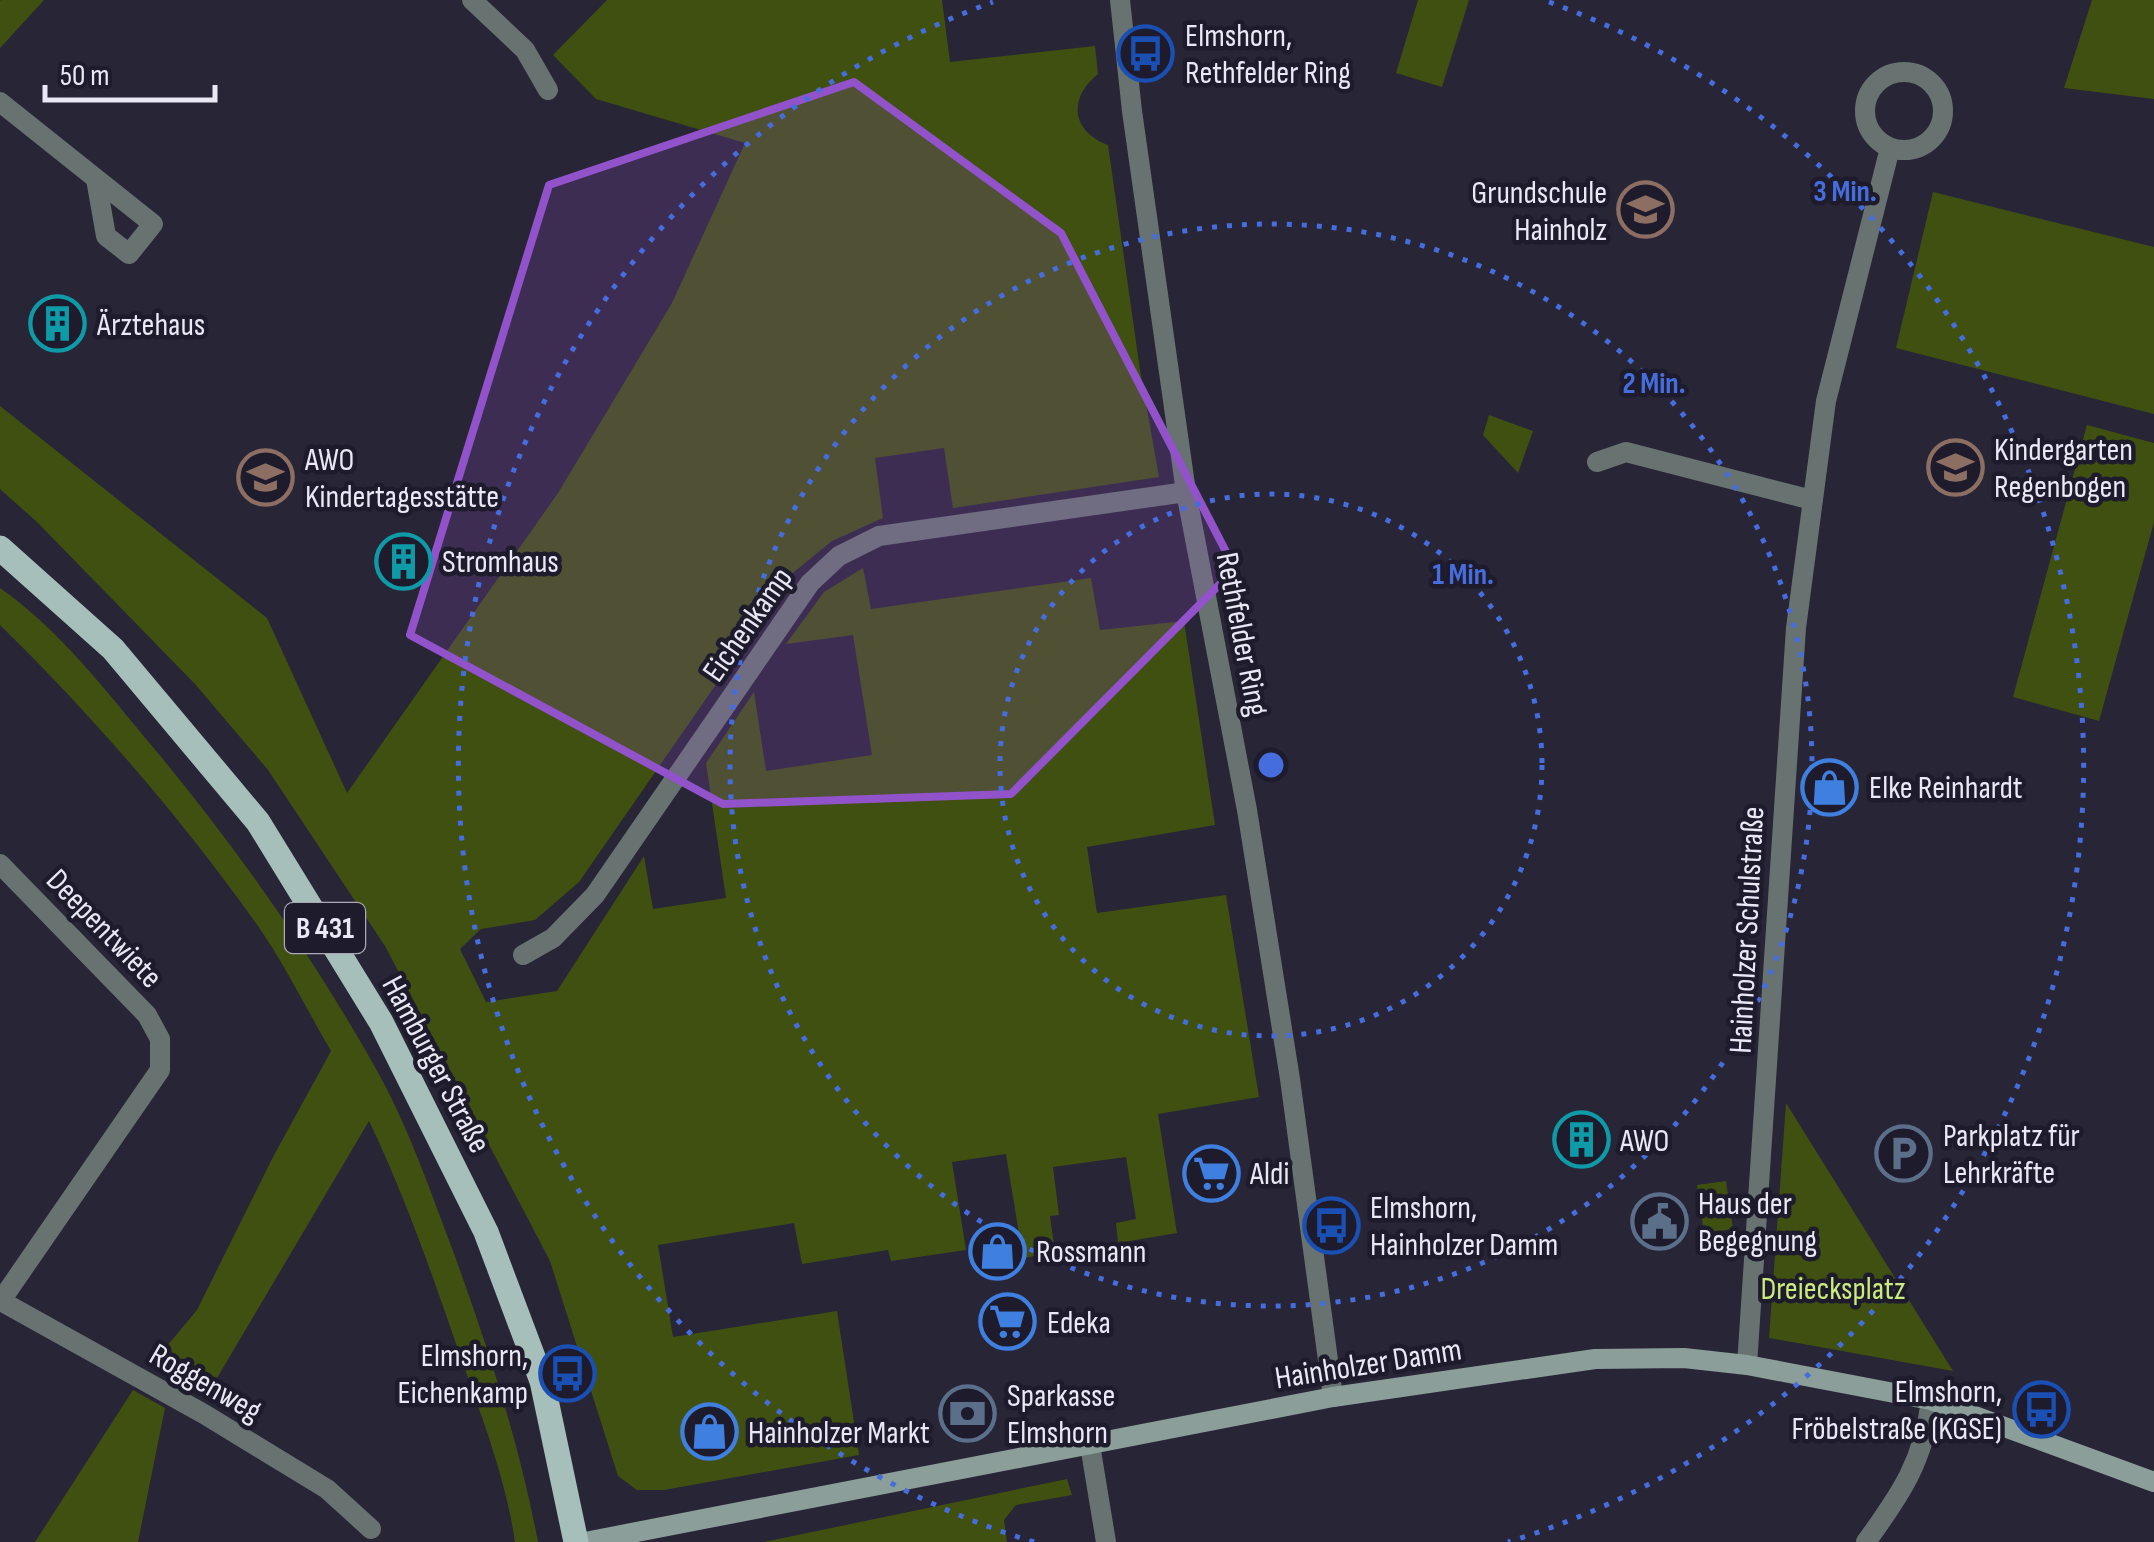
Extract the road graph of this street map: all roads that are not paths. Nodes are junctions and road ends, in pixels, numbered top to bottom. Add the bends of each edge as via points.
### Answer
1 (472, 0) edge
2 (1120, 0) edge
3 (548, 90) dead end
4 (0, 102) edge
5 (1890, 148) dead end
6 (96, 179) dead end
7 (1596, 462) dead end
8 (1186, 492) junction
9 (1812, 500) junction
10 (0, 548) edge
11 (0, 864) edge
12 (523, 954) dead end
13 (0, 1301) edge
14 (1748, 1365) junction
15 (1334, 1397) junction
16 (1930, 1400) junction
17 (1090, 1445) junction
18 (2154, 1482) edge
19 (371, 1528) dead end
20 (576, 1542) edge
21 (585, 1542) edge
22 (1106, 1542) edge
23 (1866, 1542) edge

1 - 3 street via 524,50
2 - 8 street, Rethfelder Ring
4 - 6 street
5 - 9 street, Hainholzer Schulstraße via 1826,401
7 - 9 street via 1626,452
8 - 12 street, Eichenkamp via 879,536 839,556 810,583 595,895 553,938
8 - 15 street, Rethfelder Ring via 1247,810
9 - 14 street, Hainholzer Schulstraße via 1790,695
10 - 20 main road, Hamburger Straße / B 431 via 113,649 258,822 381,1022 486,1232 542,1381
11 - 13 street, Deepentwiete via 147,1014 160,1039 160,1070
13 - 19 street, Roggenweg via 327,1489
14 - 15 street, Hainholzer Damm via 1594,1359
14 - 16 street, Hainholzer Damm
15 - 17 street, Hainholzer Damm
16 - 18 street, Hainholzer Damm
16 - 23 street via 1914,1468
17 - 21 street, Hainholzer Damm
17 - 22 street

